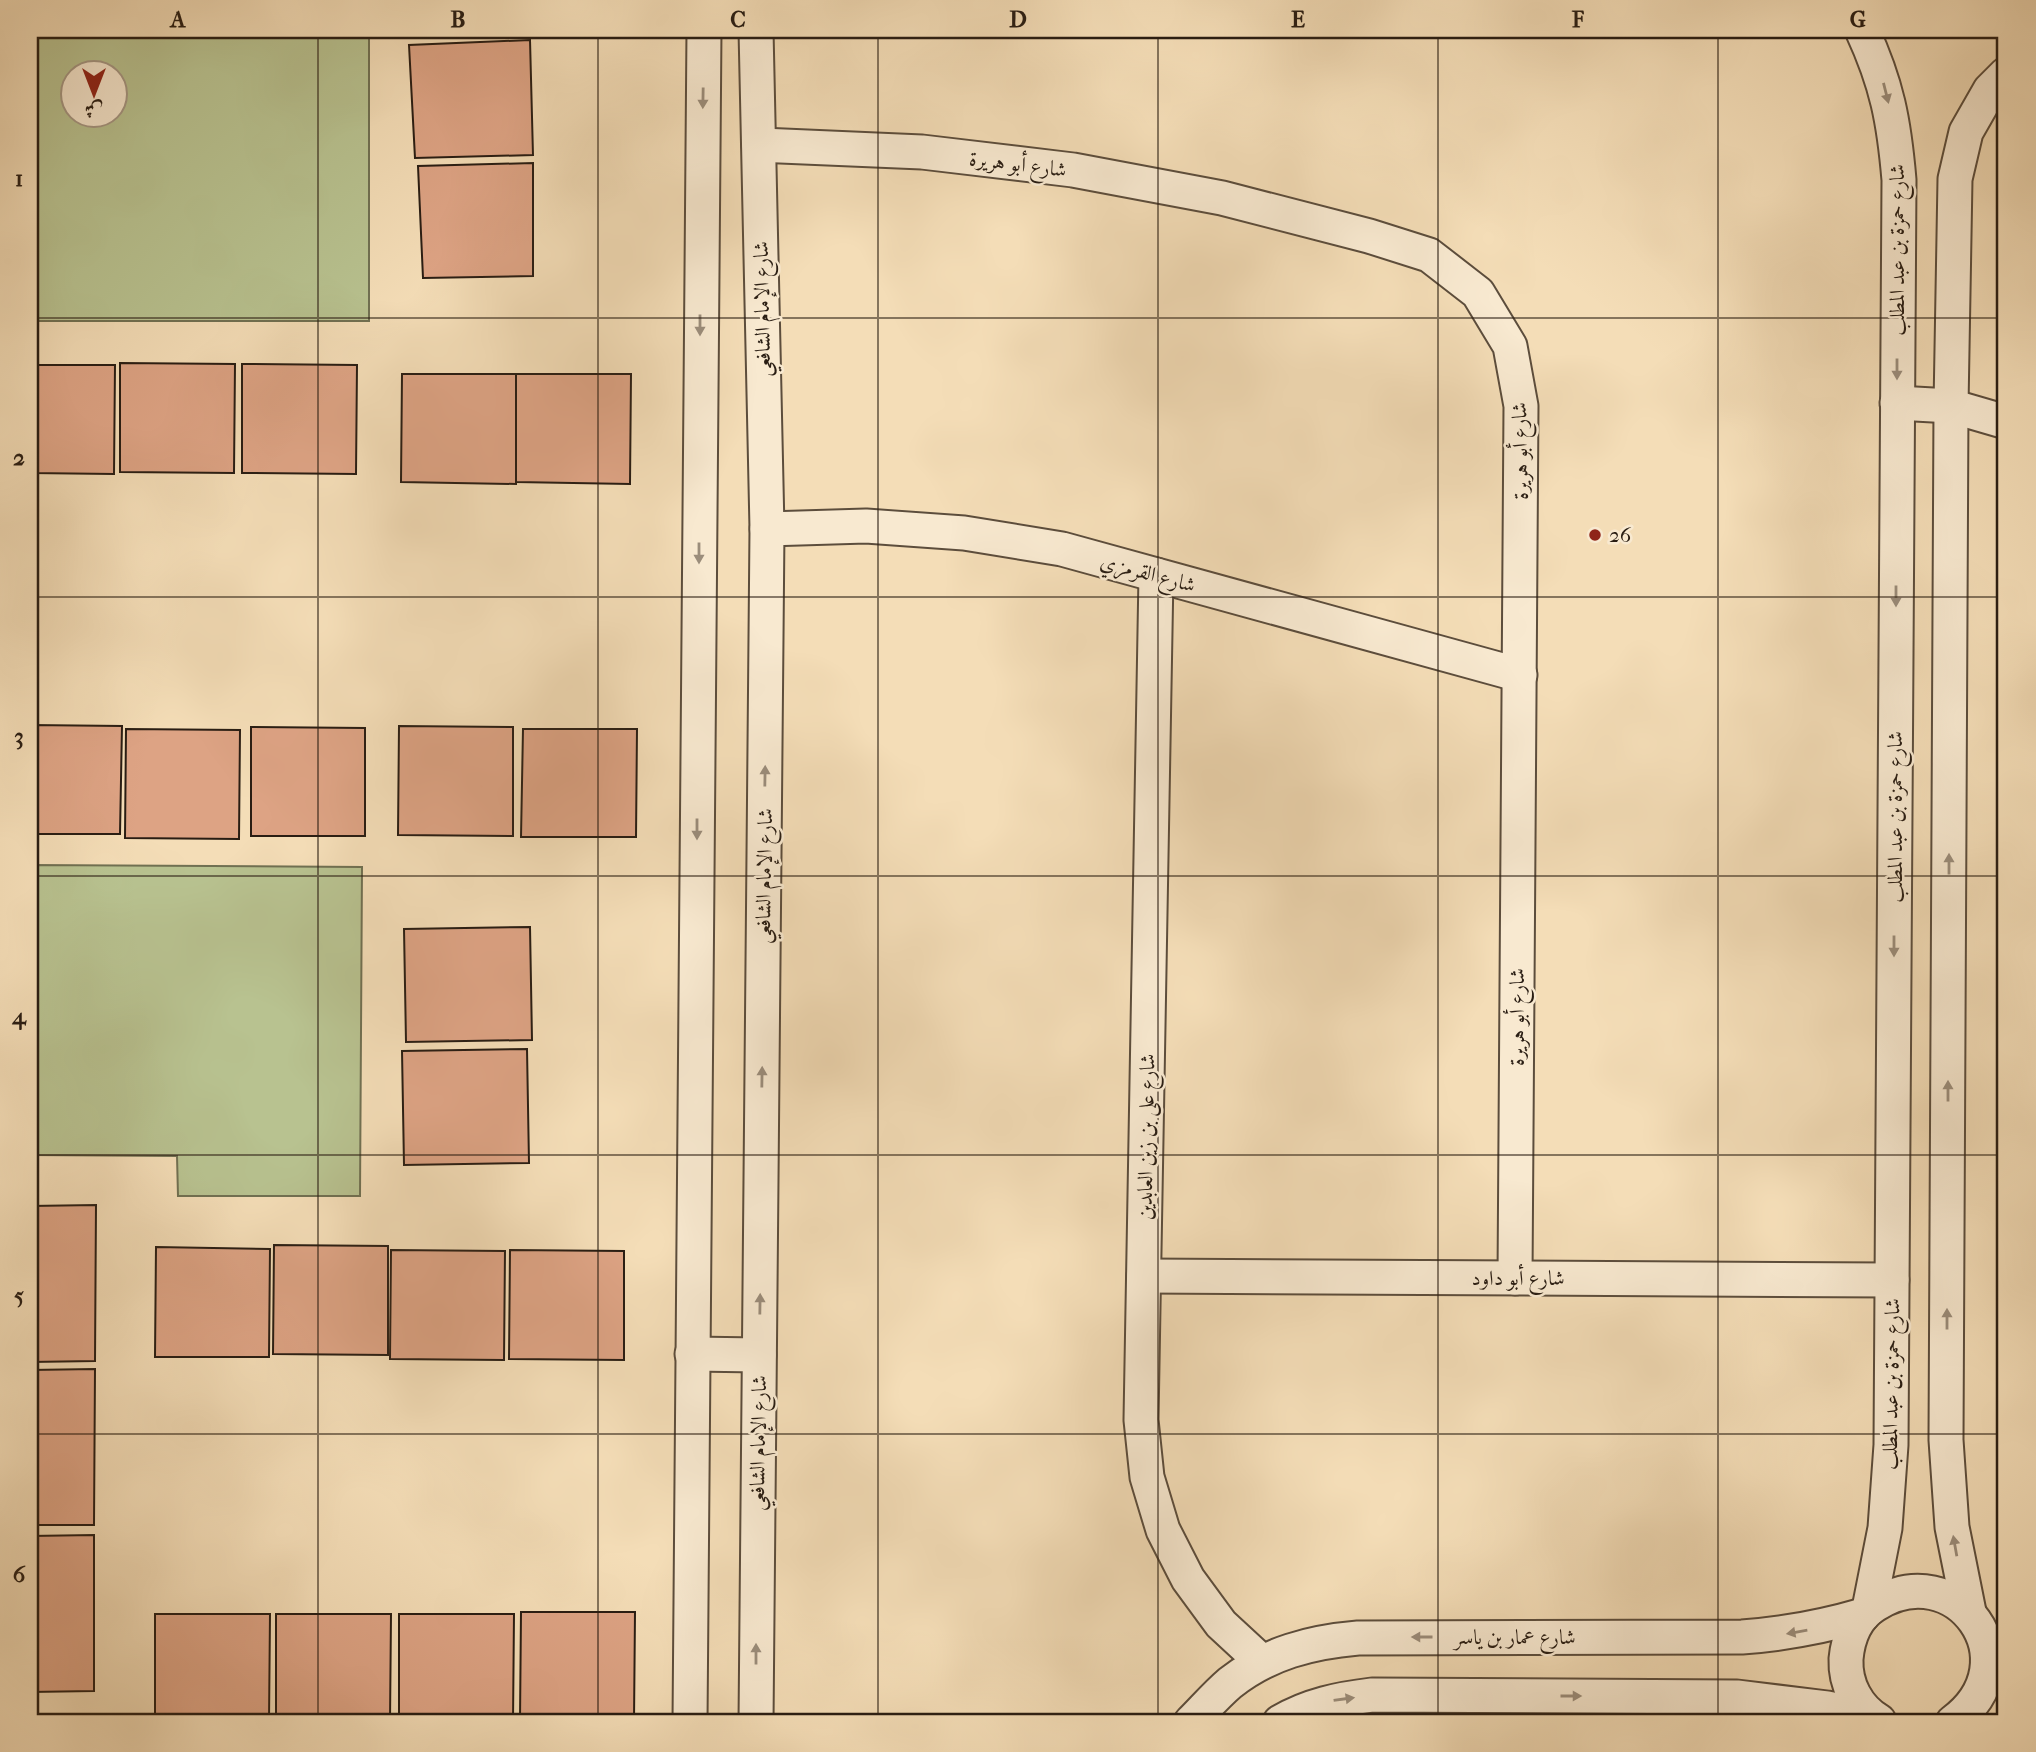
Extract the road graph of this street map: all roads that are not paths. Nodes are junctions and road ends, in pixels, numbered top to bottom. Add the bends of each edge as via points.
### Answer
1 (704, 30) edge
2 (756, 30) edge
3 (1862, 30) edge
4 (2006, 74) edge
5 (759, 145) junction
6 (1897, 403) junction
7 (1951, 407) junction
8 (2006, 422) edge
9 (767, 529) junction
10 (1156, 575) junction
11 (1520, 675) junction
12 (1144, 1276) junction
13 (1515, 1278) junction
14 (1892, 1280) junction
15 (692, 1354) junction
16 (760, 1355) junction
17 (1866, 1612) junction
18 (1969, 1612) junction
19 (1988, 1657) junction
20 (1262, 1662) junction
21 (2006, 1697) edge
22 (1877, 1719) edge
23 (690, 1722) edge
24 (756, 1722) edge
25 (1191, 1722) edge
26 (1280, 1722) edge
27 (1954, 1722) edge

1 -> 15 street
2 - 5 street, شارع الإمام الشافعي
3 -> 6 street, شارع حمزة بن عبد المطلب via 1880,68 1894,123 1899,180
4 - 7 street via 1990,90 1966,132 1955,179
5 - 9 street, شارع الإمام الشافعي
5 - 11 street, شارع أبو هريرة via 922,152 1073,170 1222,198 1429,254 1478,293 1510,346 1521,407
6 - 7 street
6 -> 14 street, شارع حمزة بن عبد المطلب
7 - 8 street
18 -> 7 street via 1952,1527 1946,1440
9 - 10 street, شارع القرمزي via 866,526 964,533 1062,549
16 -> 9 street, شارع الإمام الشافعي
10 - 11 street, شارع القرمزي
10 - 12 street, شارع على بن زين العابدين
11 - 13 street, شارع أبو هريرة
12 - 13 street, شارع أبو داود
12 - 20 street, شارع على بن زين العابدين via 1141,1420 1147,1477 1163,1530 1188,1579 1221,1623
13 - 14 street, شارع أبو داود
14 - 17 street, شارع حمزة بن عبد المطلب via 1889,1487 1878,1569
15 - 16 street
15 - 23 street
24 -> 16 street, شارع الإمام الشافعي
17 - 18 street, شارع عمار بن ياسر via 1887,1597 1908,1591 1951,1599
17 -> 20 street, شارع عمار بن ياسر via 1824,1627 1742,1637 1358,1637 1325,1640
17 - 22 street, شارع حمزة بن عبد المطلب via 1852,1631 1846,1668 1858,1703
18 - 19 street via 1983,1633
19 - 21 street
19 - 27 street via 1980,1696
20 - 25 street, شارع عمار بن ياسر via 1230,1684
26 -> 22 street via 1333,1700 1372,1695 1737,1697

